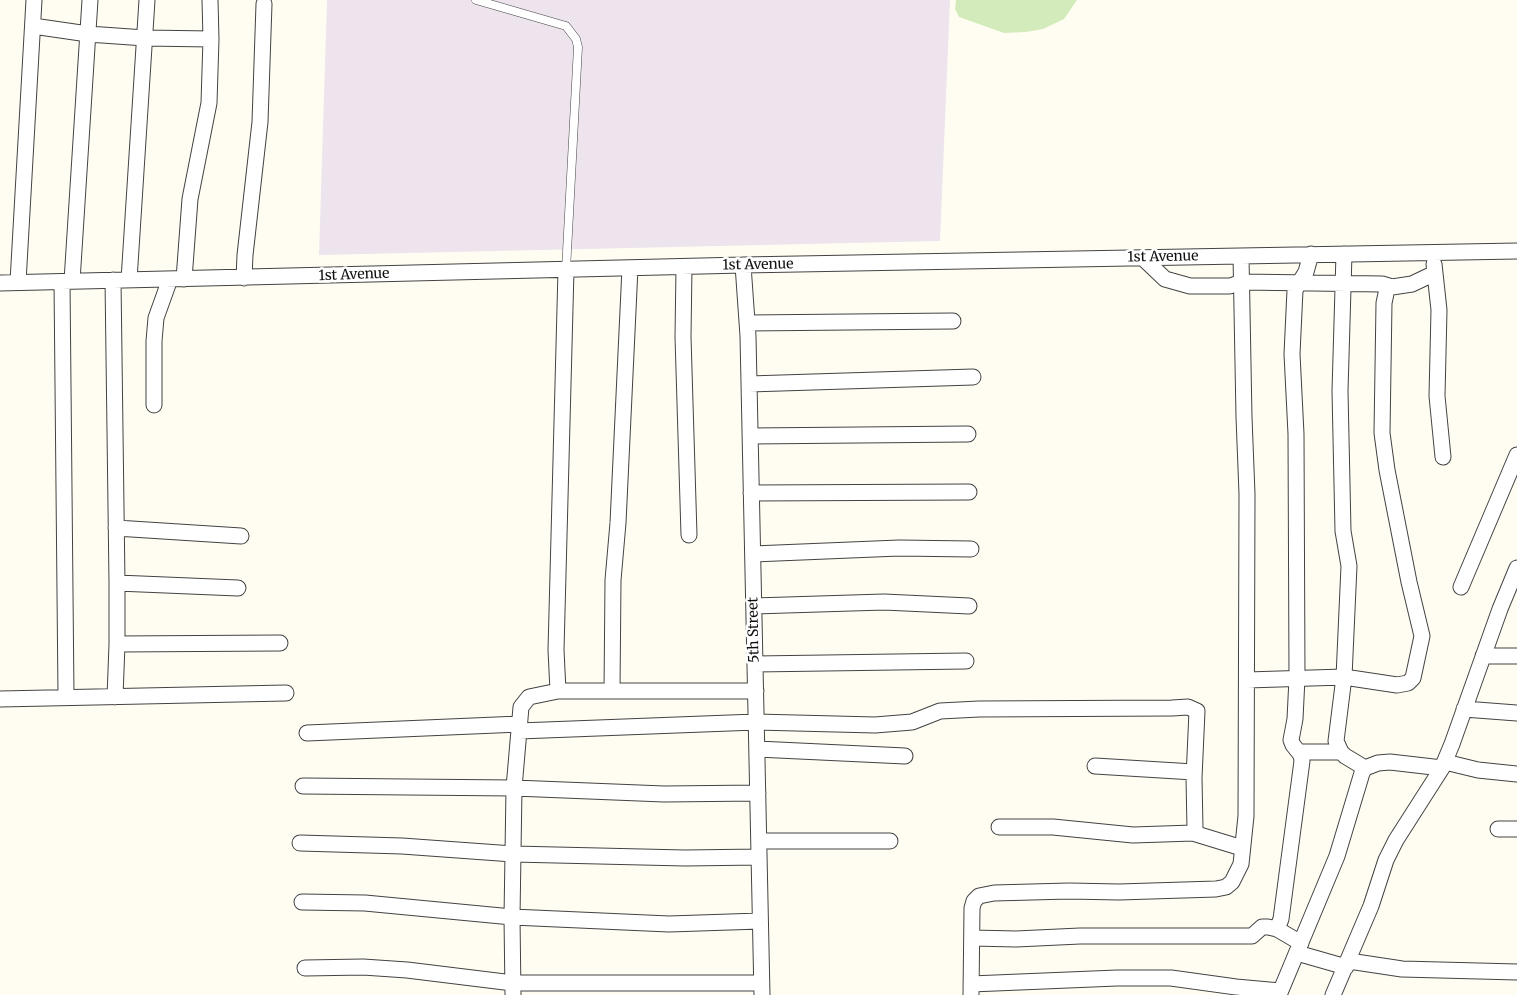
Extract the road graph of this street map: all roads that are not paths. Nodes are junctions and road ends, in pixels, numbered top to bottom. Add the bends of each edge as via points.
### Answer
1 (34, 0) edge
2 (90, 0) edge
3 (147, 0) edge
4 (210, 0) edge
5 (476, 0) edge
6 (264, 4) dead end
7 (33, 26) junction
8 (88, 34) junction
9 (146, 38) junction
10 (211, 40) junction
11 (1517, 251) edge
12 (1433, 252) junction
13 (1311, 254) junction
14 (1344, 254) junction
15 (1241, 256) junction
16 (1143, 258) junction
17 (743, 265) junction
18 (684, 267) junction
19 (630, 268) junction
20 (566, 270) junction
21 (1435, 273) junction
22 (244, 278) junction
23 (177, 279) junction
24 (113, 280) junction
25 (129, 280) junction
26 (18, 282) junction
27 (67, 282) junction
28 (1242, 282) junction
29 (0, 283) edge
30 (1299, 283) junction
31 (1343, 284) junction
32 (1392, 287) junction
33 (953, 321) dead end
34 (747, 323) junction
35 (973, 377) dead end
36 (749, 384) junction
37 (154, 405) dead end
38 (968, 434) dead end
39 (750, 436) junction
40 (1517, 455) edge
41 (1443, 457) dead end
42 (970, 492) dead end
43 (751, 493) junction
44 (116, 528) junction
45 (689, 535) dead end
46 (241, 536) dead end
47 (971, 549) dead end
48 (753, 554) junction
49 (1517, 568) edge
50 (117, 583) junction
51 (1461, 587) dead end
52 (238, 588) dead end
53 (1510, 599) edge
54 (754, 606) junction
55 (969, 606) dead end
56 (280, 643) dead end
57 (117, 644) junction
58 (1483, 656) junction
59 (1517, 656) edge
60 (966, 661) dead end
61 (755, 664) junction
62 (1344, 677) junction
63 (1297, 678) junction
64 (1247, 680) junction
65 (558, 691) junction
66 (612, 691) junction
67 (756, 691) junction
68 (286, 693) dead end
69 (66, 696) junction
70 (114, 697) junction
71 (0, 699) edge
72 (1464, 710) junction
73 (1517, 713) edge
74 (756, 722) junction
75 (519, 728) junction
76 (307, 733) dead end
77 (757, 750) junction
78 (1299, 752) junction
79 (1341, 752) junction
80 (904, 756) dead end
81 (1443, 765) junction
82 (1095, 766) dead end
83 (1365, 768) junction
84 (1194, 772) junction
85 (1517, 774) edge
86 (303, 786) dead end
87 (514, 788) junction
88 (758, 794) junction
89 (999, 827) dead end
90 (1498, 829) dead end
91 (1517, 829) edge
92 (1193, 833) junction
93 (759, 841) junction
94 (890, 841) dead end
95 (300, 843) dead end
96 (1242, 848) junction
97 (513, 854) junction
98 (759, 857) junction
99 (302, 902) dead end
100 (512, 917) junction
101 (760, 921) junction
102 (1276, 929) junction
103 (972, 938) junction
104 (1299, 948) junction
105 (1347, 964) junction
106 (305, 968) dead end
107 (1517, 972) edge
108 (513, 989) edge
109 (762, 989) edge
110 (971, 989) edge
111 (1279, 993) edge
112 (1333, 995) edge

1 - 7 street
2 - 8 street
3 - 9 street
4 - 10 street
5 - 20 lane via 566,26 576,39
6 - 22 street via 260,122
7 - 8 street
7 - 26 street
8 - 9 street
8 - 27 street
9 - 10 street
9 - 25 street
10 - 23 street via 209,103
11 - 12 street, 1st Avenue
12 - 14 street, 1st Avenue
12 - 21 street
13 - 14 street, 1st Avenue
13 - 15 street, 1st Avenue
13 - 30 street
14 - 31 street
15 - 16 street, 1st Avenue
15 - 28 street
16 - 17 street, 1st Avenue
16 - 28 street via 1165,279 1176,283 1230,286
17 - 18 street, 1st Avenue
17 - 34 street, 5th Street
18 - 19 street, 1st Avenue
18 - 45 street
19 - 20 street, 1st Avenue
19 - 66 street via 613,580
20 - 22 street, 1st Avenue
20 - 65 street via 556,641
21 - 32 street via 1412,284
21 - 41 street via 1439,310 1437,396
22 - 23 street, 1st Avenue
23 - 25 street, 1st Avenue
23 - 37 street via 156,318
24 - 25 street, 1st Avenue
24 - 27 street, 1st Avenue
24 - 44 street
26 - 27 street, 1st Avenue
26 - 29 street, 1st Avenue
27 - 69 street
28 - 30 street
28 - 64 street
30 - 31 street
30 - 63 street via 1294,295 1292,354 1296,434
31 - 32 street
31 - 62 street via 1342,487 1343,531 1349,566
32 - 62 street via 1385,292 1384,303 1382,433 1422,636 1408,683 1397,685
33 - 34 street
34 - 36 street, 5th Street
35 - 36 street
36 - 39 street, 5th Street
38 - 39 street
39 - 43 street, 5th Street
40 - 51 street
42 - 43 street
43 - 48 street, 5th Street
44 - 46 street
44 - 50 street
47 - 48 street via 899,548
48 - 54 street, 5th Street
49 - 53 street
50 - 52 street
50 - 57 street
53 - 58 street
54 - 55 street via 884,602
54 - 61 street, 5th Street
56 - 57 street
57 - 70 street
58 - 59 street
58 - 72 street
60 - 61 street
61 - 67 street, 5th Street
62 - 63 street
62 - 79 street via 1336,742
63 - 64 street
63 - 78 street via 1292,740
64 - 96 street via 1246,816
65 - 66 street
65 - 75 street via 530,697 521,707
66 - 67 street
67 - 74 street, 5th Street
68 - 70 street
69 - 70 street
69 - 71 street
72 - 73 street
72 - 81 street
74 - 75 street
74 - 77 street, 5th Street
74 - 84 street via 876,725 912,722 929,714 953,710 1191,707 1198,713
75 - 76 street
75 - 87 street
77 - 80 street
77 - 88 street, 5th Street
78 - 79 street
78 - 102 street via 1302,760 1281,919
79 - 83 street
81 - 83 street via 1390,762
81 - 85 street
81 - 105 street via 1386,860
82 - 84 street
83 - 104 street via 1337,856
84 - 92 street
86 - 87 street
87 - 88 street
87 - 97 street
88 - 93 street, 5th Street
89 - 92 street via 1053,827 1133,835
90 - 91 street
92 - 96 street
93 - 94 street
93 - 98 street, 5th Street
95 - 97 street
96 - 103 street via 1241,864 1232,882 1216,889 983,894 974,901 972,908
97 - 98 street
97 - 100 street
98 - 101 street, 5th Street
99 - 100 street via 374,904
100 - 101 street via 670,924
100 - 108 street
101 - 109 street, 5th Street
102 - 103 street via 1262,927 1252,936
102 - 104 street
103 - 110 street
104 - 105 street
104 - 111 street
105 - 107 street
105 - 112 street
106 - 108 street via 406,970
108 - 109 street
110 - 111 street via 1108,978 1171,978

